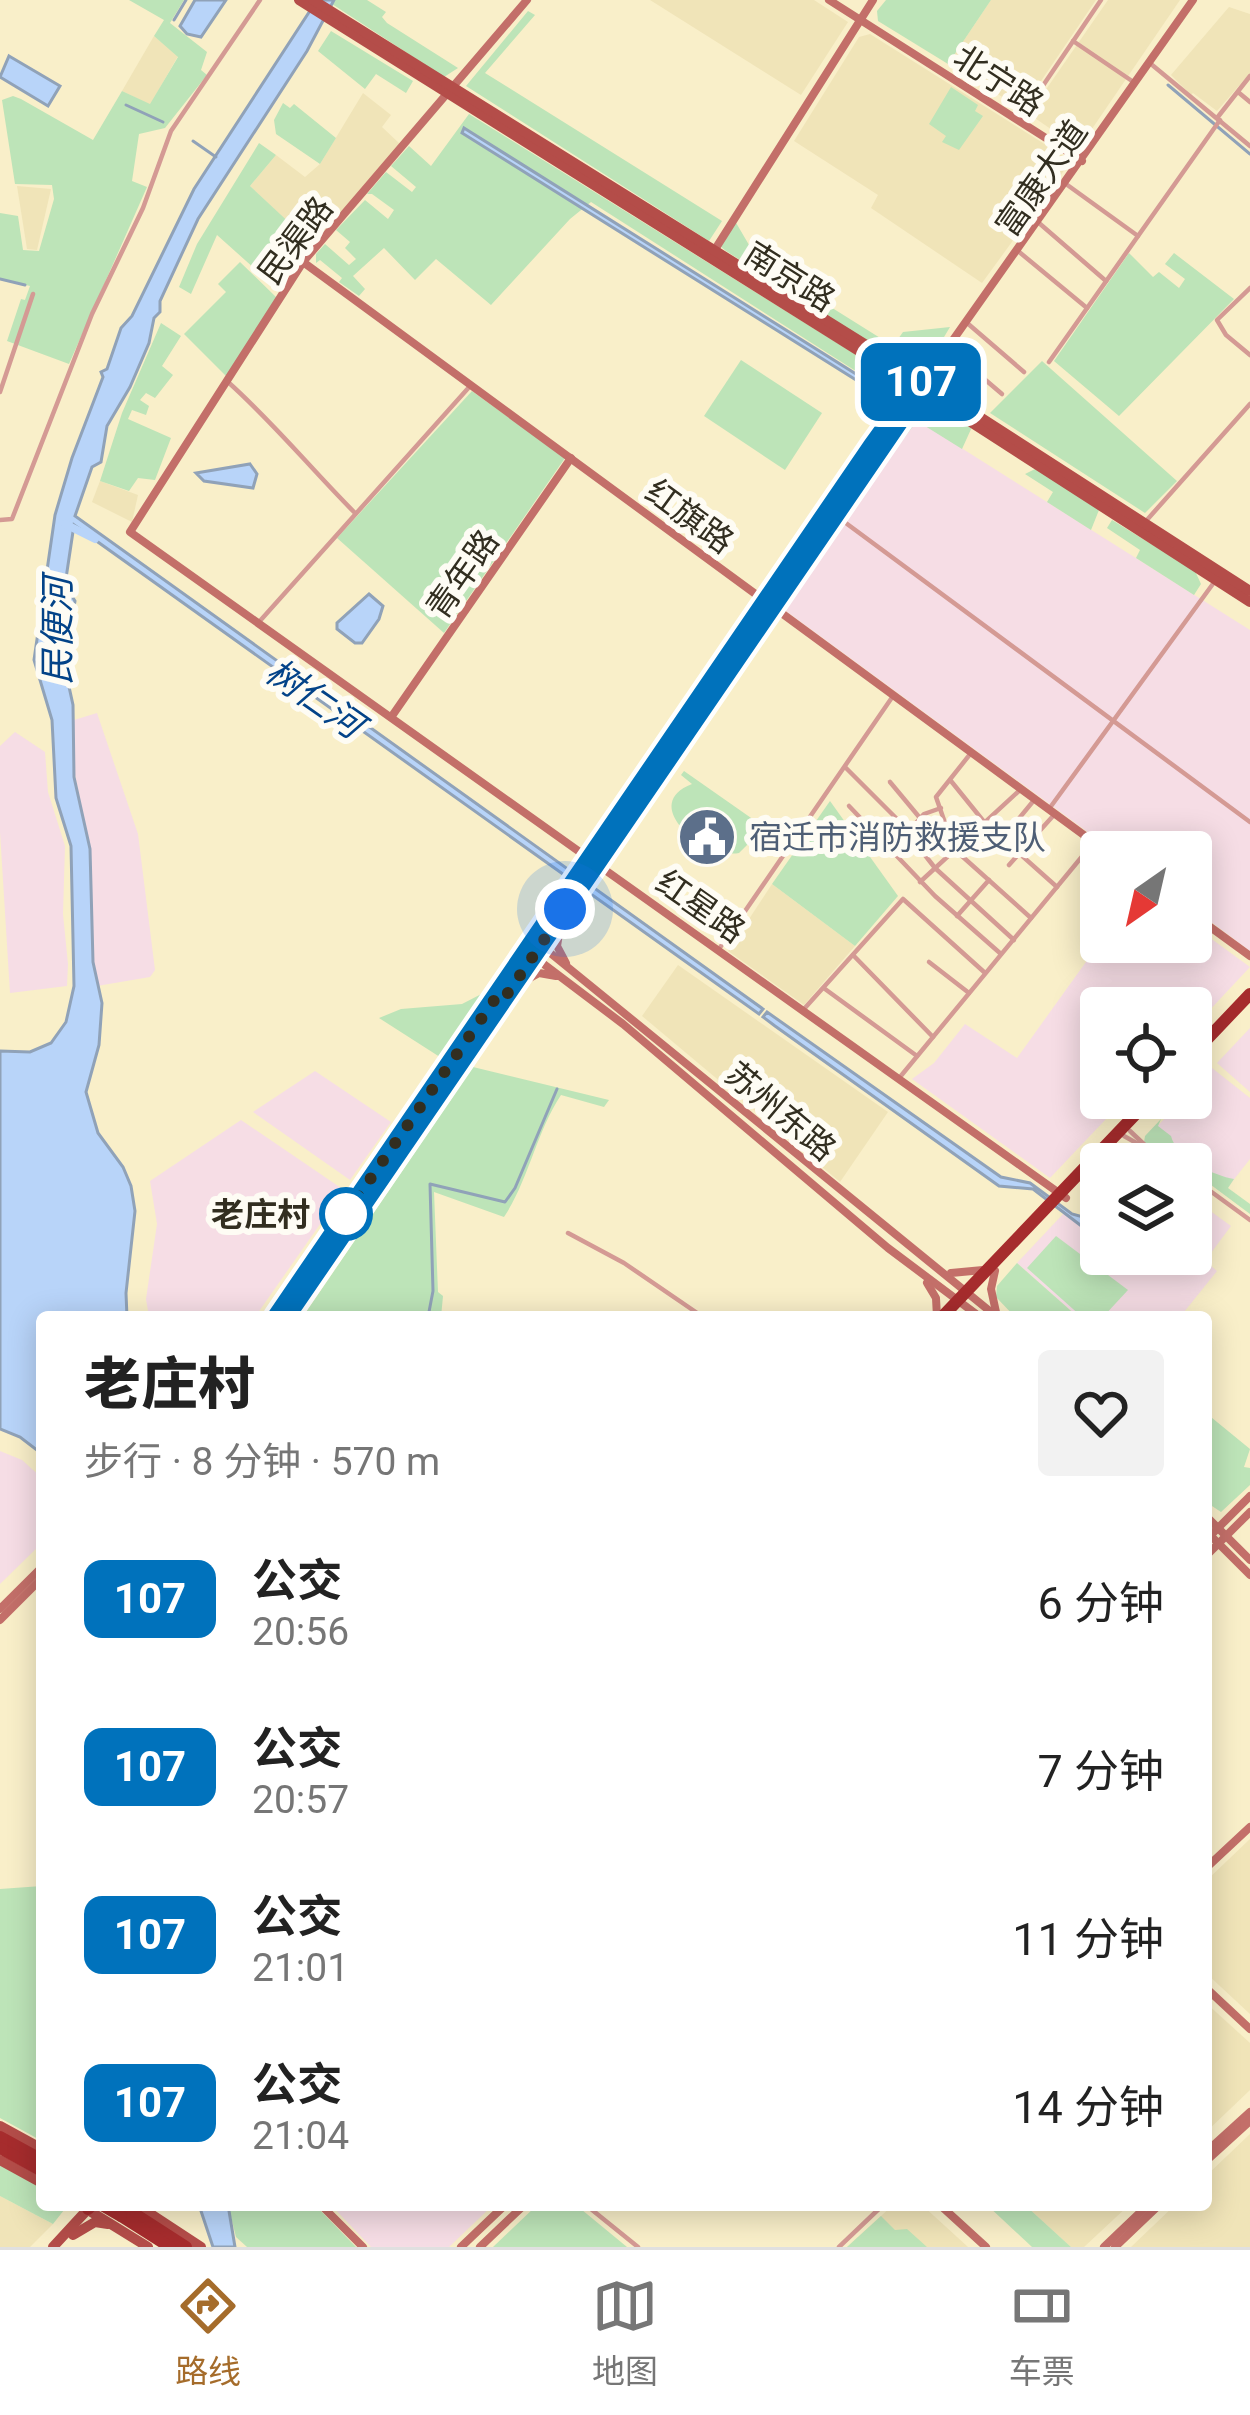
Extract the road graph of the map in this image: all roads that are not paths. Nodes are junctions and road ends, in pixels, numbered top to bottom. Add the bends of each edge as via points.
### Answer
1 (260, 0) edge
2 (527, 0) edge
3 (829, 0) edge
4 (873, 0) edge
5 (1101, 0) edge
6 (1193, 0) edge
7 (306, 1) edge
8 (860, 19) junction
9 (1073, 41) junction
10 (1151, 64) junction
11 (1250, 76) edge
12 (1137, 85) junction
13 (450, 91) junction
14 (1238, 92) junction
15 (1250, 102) edge
16 (1019, 121) junction
17 (1217, 122) junction
18 (1250, 146) edge
19 (1082, 161) junction
20 (1066, 184) junction
21 (1039, 223) junction
22 (1138, 236) junction
23 (714, 250) junction
24 (1018, 251) junction
25 (303, 262) junction
26 (1106, 281) junction
27 (1250, 287) edge
28 (33, 293) dead end
29 (1087, 308) junction
30 (966, 322) junction
31 (948, 348) junction
32 (1250, 355) edge
33 (876, 362) junction
34 (1049, 362) dead end
35 (1024, 372) dead end
36 (228, 382) junction
37 (472, 384) junction
38 (920, 386) junction
39 (0, 392) edge
40 (1002, 394) dead end
41 (1250, 404) edge
42 (954, 411) junction
43 (889, 429) junction
44 (571, 458) junction
45 (831, 512) junction
46 (356, 513) junction
47 (0, 520) edge
48 (1144, 523) junction
49 (130, 532) joint
50 (1215, 580) junction
51 (1250, 592) edge
52 (1250, 602) edge
53 (769, 604) junction
54 (259, 622) junction
55 (893, 696) junction
56 (392, 716) junction
57 (1113, 721) junction
58 (971, 753) junction
59 (844, 766) junction
60 (950, 779) junction
61 (890, 782) dead end
62 (1021, 789) junction
63 (1035, 800) junction
64 (849, 806) dead end
65 (941, 808) junction
66 (1052, 812) junction
67 (920, 818) junction
68 (1250, 822) edge
69 (985, 823) junction
70 (907, 832) junction
71 (1080, 832) edge
72 (1002, 839) junction
73 (953, 849) junction
74 (1019, 855) junction
75 (1080, 859) edge
76 (594, 860) junction
77 (1009, 865) dead end
78 (935, 868) junction
79 (988, 880) junction
80 (920, 881) junction
81 (1057, 887) junction
82 (970, 902) junction
83 (565, 909) junction
84 (957, 916) junction
85 (1031, 918) junction
86 (1212, 928) edge
87 (1013, 940) junction
88 (538, 943) junction
89 (719, 949) junction
90 (852, 953) junction
91 (530, 954) junction
92 (1001, 955) junction
93 (1250, 956) edge
94 (928, 962) dead end
95 (986, 974) junction
96 (571, 978) junction
97 (823, 987) junction
98 (506, 991) junction
99 (969, 993) junction
100 (1250, 994) edge
101 (1250, 1005) edge
102 (804, 1009) junction
103 (1212, 1034) edge
104 (933, 1037) junction
105 (1212, 1044) edge
106 (917, 1056) junction
107 (900, 1077) junction
108 (1132, 1119) edge
109 (1141, 1119) edge
110 (1127, 1134) junction
111 (1142, 1143) edge
112 (1212, 1190) edge
113 (1063, 1196) junction
114 (356, 1207) junction
115 (1250, 1218) edge
116 (864, 1226) junction
117 (568, 1233) dead end
118 (993, 1269) junction
119 (943, 1270) junction
120 (965, 1298) junction
121 (280, 1311) edge
122 (290, 1311) edge
123 (694, 1311) edge
124 (939, 1311) edge
125 (948, 1311) edge
126 (957, 1311) edge
127 (975, 1311) edge
128 (987, 1311) edge
129 (996, 1311) edge
130 (1250, 1496) edge
131 (1250, 1512) edge
132 (1214, 1536) edge
133 (1250, 1560) edge
134 (36, 1574) edge
135 (1250, 1575) edge
136 (36, 1584) edge
137 (0, 1609) edge
138 (0, 1620) edge
139 (1250, 1827) edge
140 (1212, 1862) edge
141 (1212, 1994) edge
142 (1250, 2029) edge
143 (1250, 2112) edge
144 (1250, 2121) edge
145 (0, 2126) edge
146 (0, 2138) edge
147 (36, 2146) edge
148 (0, 2148) edge
149 (1212, 2150) edge
150 (1212, 2151) edge
151 (36, 2157) edge
152 (0, 2160) edge
153 (36, 2168) edge
154 (36, 2180) edge
155 (87, 2211) edge
156 (95, 2211) edge
157 (98, 2211) edge
158 (130, 2211) edge
159 (148, 2211) edge
160 (327, 2211) edge
161 (499, 2211) edge
162 (518, 2211) edge
163 (593, 2211) edge
164 (877, 2211) edge
165 (947, 2211) edge
166 (1142, 2211) edge
167 (1153, 2211) edge
168 (120, 2229) junction
169 (70, 2233) junction
170 (52, 2247) edge
171 (62, 2247) edge
172 (148, 2247) edge
173 (170, 2247) edge
174 (186, 2247) edge
175 (201, 2247) edge
176 (363, 2247) edge
177 (460, 2247) edge
178 (480, 2247) edge
179 (638, 2247) edge
180 (838, 2247) edge
181 (986, 2247) edge
182 (1104, 2247) edge
183 (1115, 2247) edge

1 - 47 street via 171,131 13,519
2 - 13 street, 民渠路
3 - 8 street, 北宁路
4 - 8 street
5 - 9 street
6 - 10 street, 富康大道
7 - 13 main road, 南京路
8 - 16 street, 北宁路
8 - 23 street
9 - 12 street
9 - 16 street
10 - 12 street, 富康大道
10 - 17 street
11 - 14 street
12 - 19 street, 富康大道
13 - 23 main road, 南京路
13 - 25 street, 民渠路
13 - 33 main road, 南京路
14 - 15 street
14 - 17 street
16 - 19 street, 北宁路
17 - 18 street
17 - 22 street
19 - 20 street, 富康大道
20 - 21 street, 富康大道
20 - 22 street
21 - 24 street, 富康大道
21 - 26 street
22 - 26 street
23 - 38 main road, 南京路
24 - 29 street
24 - 30 street, 富康大道
25 - 36 street, 民渠路
25 - 37 street, 红旗路
26 - 29 street
27 - 32 street via 1217,320
28 - 39 street
29 - 34 street
30 - 31 street, 富康大道
30 - 35 street
31 - 38 street, 富康大道
31 - 40 street
33 - 38 main road, 南京路
33 - 43 main road via 898,388
36 - 46 street
36 - 49 street, 民渠路
37 - 44 street, 红旗路
37 - 46 street
38 - 42 main road, 南京路
38 - 43 street, 富康大道
38 - 48 main road, 南京路
41 - 48 street
42 - 43 main road via 923,406
42 - 50 main road, 南京路
43 - 45 street, 富康大道
44 - 53 street, 红旗路
44 - 56 street, 青年路
45 - 53 street, 富康大道
45 - 57 street
46 - 54 street
48 - 51 main road, 南京路
49 - 54 street, 红星路
50 - 52 main road, 南京路
50 - 57 street
53 - 55 street, 红旗路
53 - 76 street, 富康大道
54 - 56 street, 红星路
55 - 58 street, 红旗路
55 - 59 street
56 - 76 street, 红星路
57 - 66 street
57 - 68 street
58 - 60 street
58 - 62 street, 红旗路
59 - 70 street
59 - 89 street
60 - 65 street via 936,797
60 - 69 street
61 - 67 street
62 - 63 street, 红旗路
62 - 69 street
63 - 66 street, 红旗路
63 - 72 street
64 - 80 street
65 - 67 street
65 - 73 street
66 - 71 street, 红旗路
66 - 74 street
67 - 70 street
69 - 72 street
69 - 73 street
70 - 78 street
72 - 74 street
73 - 78 street
73 - 79 street
74 - 77 street
74 - 81 street
75 - 81 street
76 - 83 street, 富康大道
76 - 88 street, 富康大道
76 - 89 street, 红星路
78 - 80 street
78 - 82 street
79 - 82 street
79 - 85 street
80 - 84 street
81 - 85 street
82 - 84 street
82 - 87 street
83 - 88 street, 富康大道
83 - 96 street via 556,946
84 - 92 street
85 - 87 street
86 - 93 street
87 - 92 street
88 - 91 street, 富康大道
88 - 96 street, 苏州东路
89 - 102 street, 红星路
90 - 95 street via 906,899
90 - 97 street
90 - 104 street
91 - 96 street, 苏州东路
91 - 98 street, 富康大道
92 - 95 street
94 - 99 street
95 - 99 street
96 - 98 street via 545,973
96 - 116 street, 苏州东路
96 - 119 street, 苏州东路
97 - 102 street
97 - 106 street
98 - 114 street, 富康大道
99 - 104 street
100 - 103 highway
101 - 105 highway
102 - 107 street, 红星路
104 - 106 street
106 - 107 street
107 - 113 street, 红星路
108 - 113 highway
109 - 110 highway
110 - 111 street
110 - 113 highway
112 - 115 street
113 - 118 highway
114 - 121 street, 富康大道
114 - 122 street, 富康大道
116 - 120 street, 苏州东路
116 - 124 street via 928,1283
117 - 123 street
118 - 119 street
118 - 120 highway
118 - 129 street
119 - 120 street, 苏州东路
120 - 125 highway
120 - 126 highway
120 - 127 street, 苏州东路
120 - 128 street, 苏州东路
130 - 132 street
131 - 132 street
132 - 133 street
132 - 135 street
134 - 137 street
136 - 138 street
139 - 140 street
141 - 142 street
143 - 149 street
144 - 150 street
145 - 147 main road
146 - 151 highway
148 - 153 highway
152 - 154 main road
155 - 169 main road
156 - 168 main road
157 - 173 highway, bridge
158 - 174 highway
159 - 175 main road
160 - 176 street
161 - 177 street
162 - 178 street
163 - 179 street
164 - 180 street
165 - 181 street
166 - 182 street
167 - 183 street
168 - 169 main road via 95,2222
168 - 172 main road
169 - 170 main road
169 - 171 main road

